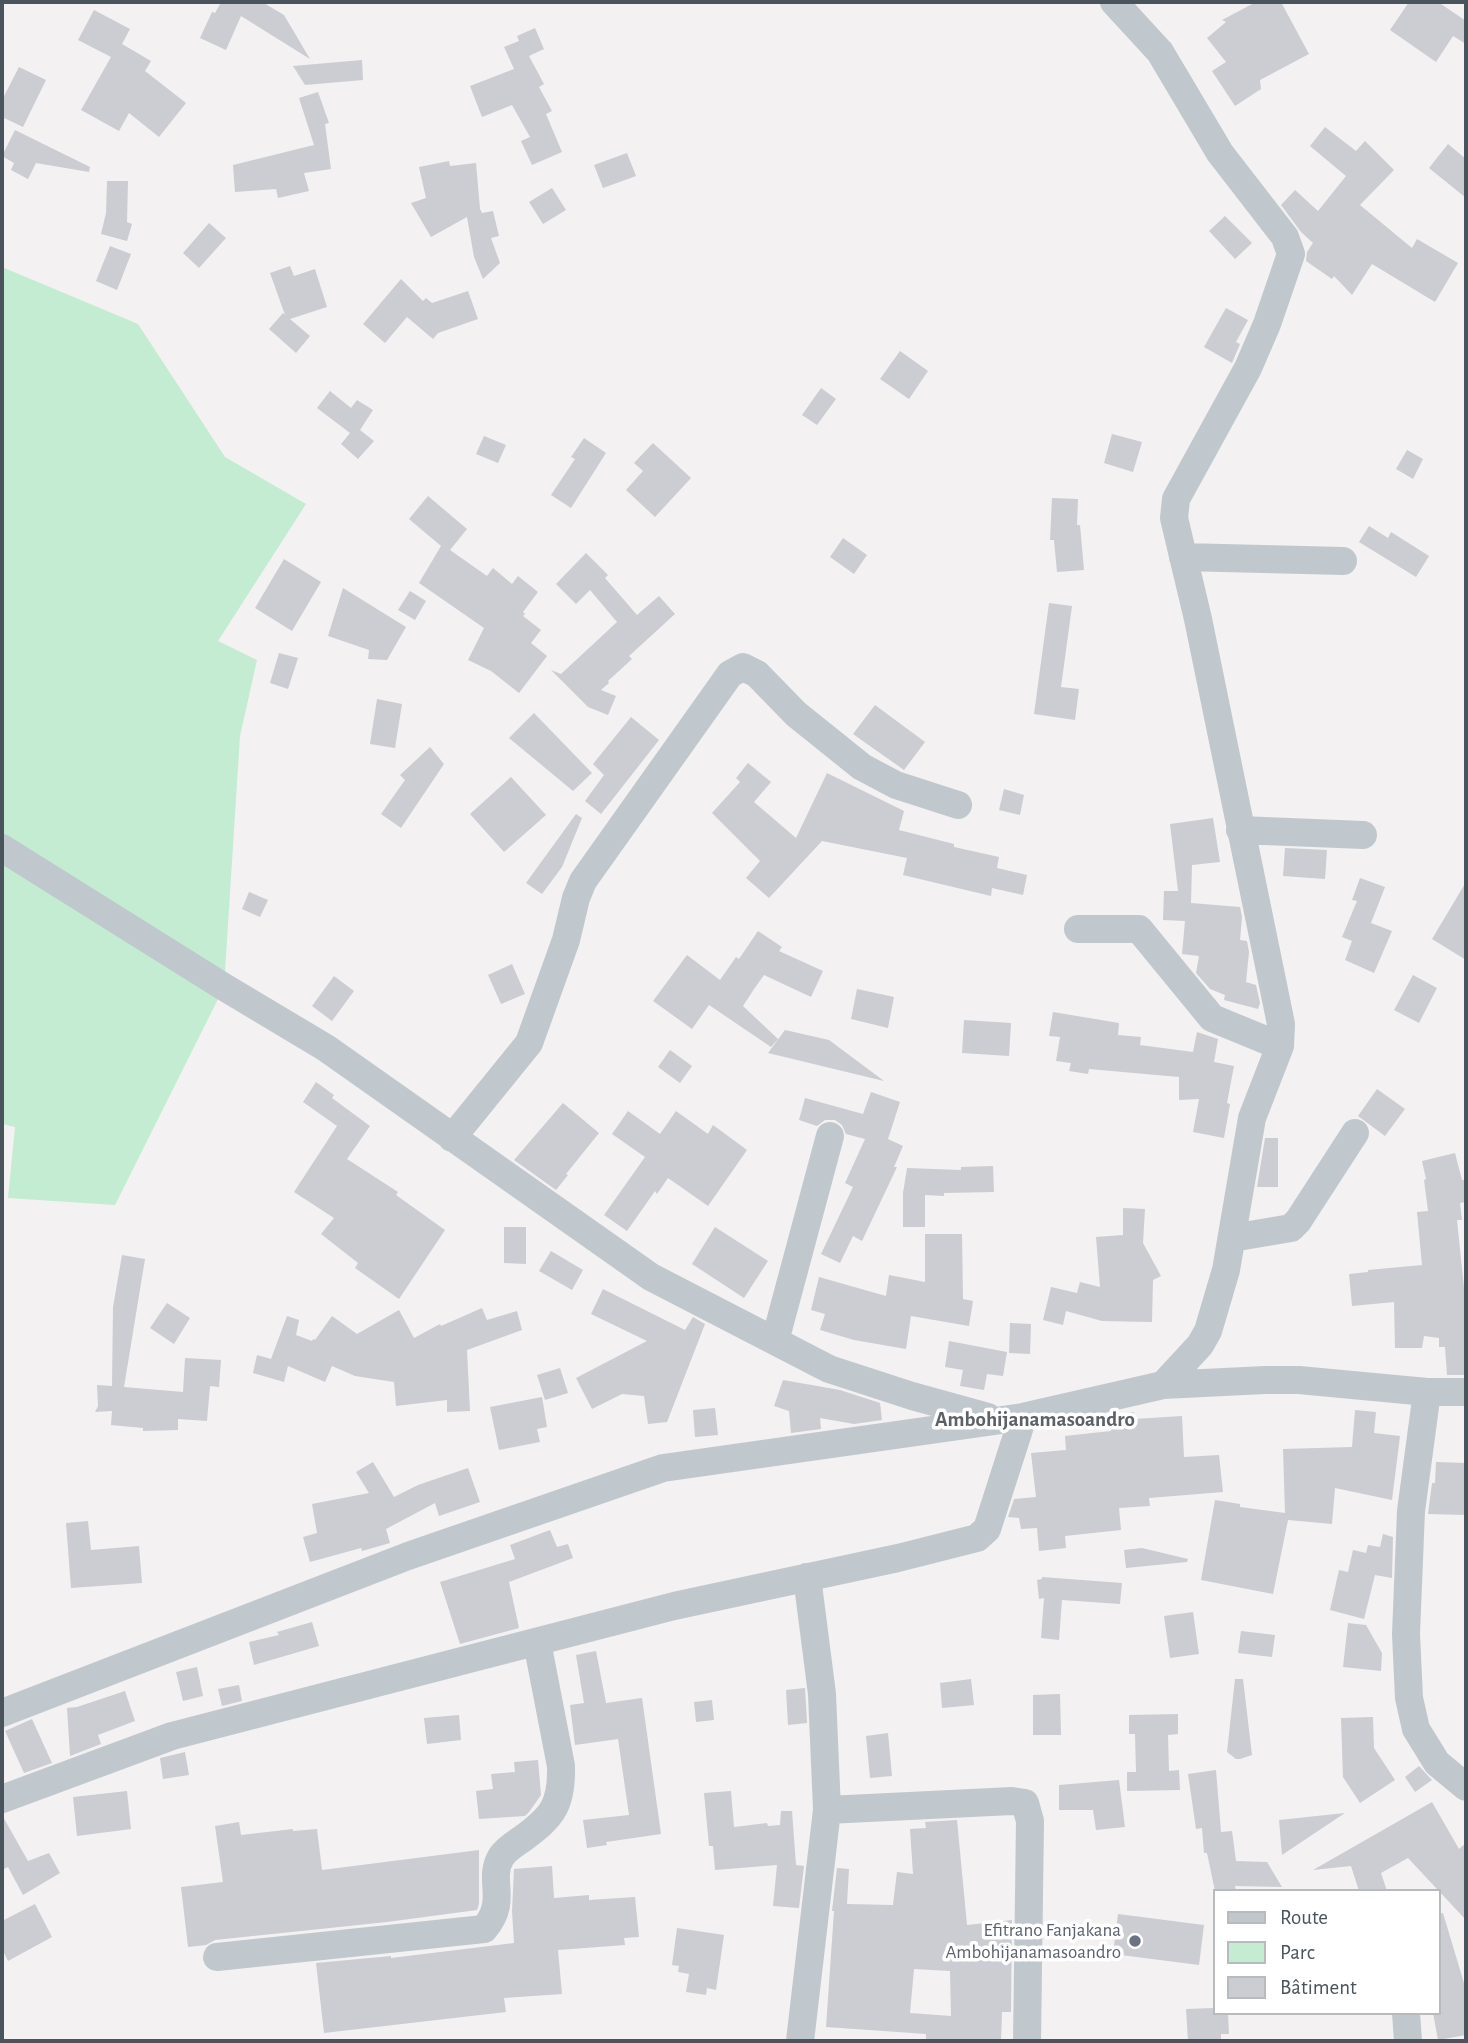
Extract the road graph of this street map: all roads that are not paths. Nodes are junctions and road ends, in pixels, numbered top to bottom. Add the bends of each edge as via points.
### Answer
1 (1114, 2) edge
2 (1183, 557) junction
3 (1343, 561) dead end
4 (958, 805) dead end
5 (1240, 830) junction
6 (1363, 835) dead end
7 (2, 848) edge
8 (1078, 929) dead end
9 (1280, 1046) junction
10 (1355, 1133) dead end
11 (830, 1136) dead end
12 (452, 1138) junction
13 (1232, 1238) junction
14 (775, 1341) junction
15 (1163, 1385) junction
16 (1427, 1392) junction
17 (1466, 1392) edge
18 (1011, 1418) junction
19 (807, 1577) junction
20 (537, 1642) junction
21 (2, 1713) edge
22 (1466, 1757) edge
23 (1437, 1763) junction
24 (1466, 1787) edge
25 (2, 1799) edge
26 (827, 1810) junction
27 (217, 1957) dead end
28 (1406, 2015) edge
29 (800, 2041) edge
30 (1027, 2041) edge
31 (1408, 2041) edge

1 - 2 street via 1160,52 1220,153 1285,237 1291,254 1248,368 1176,499 1174,518
2 - 3 street
2 - 5 street
4 - 12 street via 896,785 862,767 796,714 757,674 743,667 730,674 583,881 529,1043
5 - 6 street
5 - 9 street via 1281,1024
7 - 12 street via 326,1048
8 - 9 street via 1139,929 1212,1018
9 - 13 street via 1252,1118
10 - 13 street via 1291,1228
11 - 14 street
12 - 14 street via 651,1277
13 - 15 street via 1208,1331
14 - 18 street via 841,1374 912,1396
15 - 16 street via 1299,1380
15 - 18 street
16 - 17 street
16 - 23 street via 1411,1511 1406,1634 1409,1698 1416,1729
18 - 19 street via 987,1529 977,1538
18 - 21 street via 663,1468 408,1556
19 - 20 street
19 - 26 street via 822,1694
20 - 25 street via 173,1736
20 - 27 street via 561,1784 544,1823 500,1858 497,1910 484,1929
22 - 23 street
23 - 24 street
26 - 29 street
26 - 30 street via 1025,1803 1030,1821
28 - 31 street

